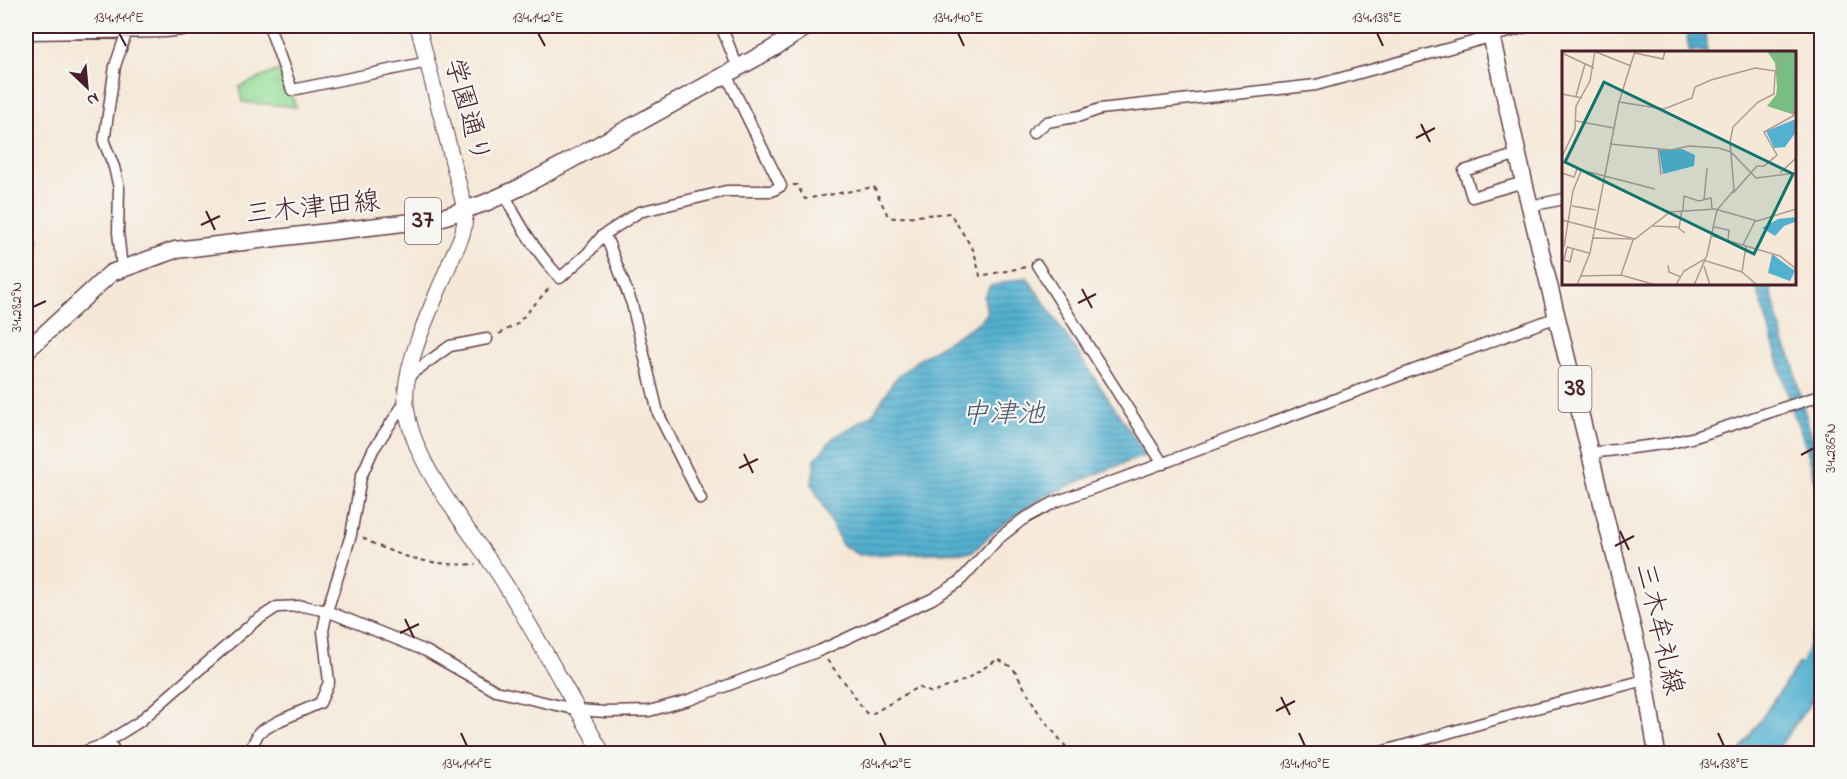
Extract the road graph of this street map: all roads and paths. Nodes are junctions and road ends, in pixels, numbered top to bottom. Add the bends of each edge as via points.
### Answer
1 (211, 26) edge
2 (269, 26) edge
3 (418, 26) edge
4 (721, 26) edge
5 (1530, 26) edge
6 (799, 28) edge
7 (100, 29) edge
8 (1490, 30) edge
9 (26, 34) edge
10 (126, 34) junction
11 (428, 62) junction
12 (732, 71) junction
13 (1033, 133) dead end
14 (1518, 154) junction
15 (1524, 182) junction
16 (781, 186) junction
17 (505, 195) junction
18 (1562, 199) edge
19 (1530, 206) junction
20 (465, 209) junction
21 (605, 234) junction
22 (1037, 265) joint
23 (122, 268) junction
24 (560, 278) junction
25 (1557, 317) junction
26 (487, 339) joint
27 (26, 351) edge
28 (407, 377) junction
29 (1817, 397) edge
30 (405, 402) junction
31 (1591, 453) junction
32 (1163, 464) junction
33 (701, 499) dead end
34 (352, 530) junction
35 (490, 562) junction
36 (327, 612) junction
37 (819, 651) junction
38 (1645, 680) junction
39 (578, 710) junction
40 (108, 741) junction
41 (78, 753) edge
42 (117, 753) edge
43 (248, 753) edge
44 (603, 753) edge
45 (1072, 753) edge
46 (1374, 753) edge
47 (1657, 753) edge

1 - 10 street
2 - 11 street via 292,90
3 - 11 street, 学園通り
4 - 12 street
5 - 8 street
6 - 12 main road, 三木津田線 / 37
7 - 9 street
7 - 10 street
8 - 13 street via 1316,85 1100,109 1047,122
8 - 14 main road, 三木牟礼線 / 38
10 - 23 street via 115,66 104,142 119,188
11 - 20 street, 学園通り
12 - 16 street
12 - 17 main road, 三木津田線 / 37
14 - 15 main road, 三木牟礼線 / 38
14 - 15 street via 1464,171 1472,197
15 - 19 main road, 三木牟礼線 / 38
16 - 21 street via 772,191 726,191 639,212
16 - 22 path via 797,185 805,199 874,187 892,218 950,213 974,251 980,276
17 - 20 main road, 三木津田線 / 37
17 - 24 street via 531,242
18 - 19 street
19 - 25 main road, 三木牟礼線 / 38
20 - 23 main road, 三木津田線 / 37 via 437,219 175,250
20 - 28 street via 464,232
21 - 24 street
21 - 33 street via 632,304 658,412
22 - 32 street
23 - 27 main road, 三木津田線 / 37 via 111,273
24 - 26 path via 517,324
25 - 31 main road, 三木牟礼線 / 38
25 - 32 street
26 - 28 street via 450,346
28 - 30 street
29 - 31 street via 1671,443
30 - 34 street via 373,450 362,477
30 - 35 street via 421,456
31 - 38 main road, 三木牟礼線 / 38
32 - 37 street via 1055,502 998,539 959,582
34 - 35 path via 405,556 459,565
34 - 36 street
35 - 39 street
36 - 39 street via 426,651 496,691
36 - 40 street via 303,606 277,607 254,622 140,722
36 - 43 street via 323,631 329,682 320,703 259,732
37 - 39 street via 649,711
37 - 45 path via 866,713 872,714 918,687 932,693 965,680 998,659 1013,668 1040,715
38 - 46 street
38 - 47 main road, 三木牟礼線 / 38
39 - 44 street
40 - 41 street
40 - 42 street

